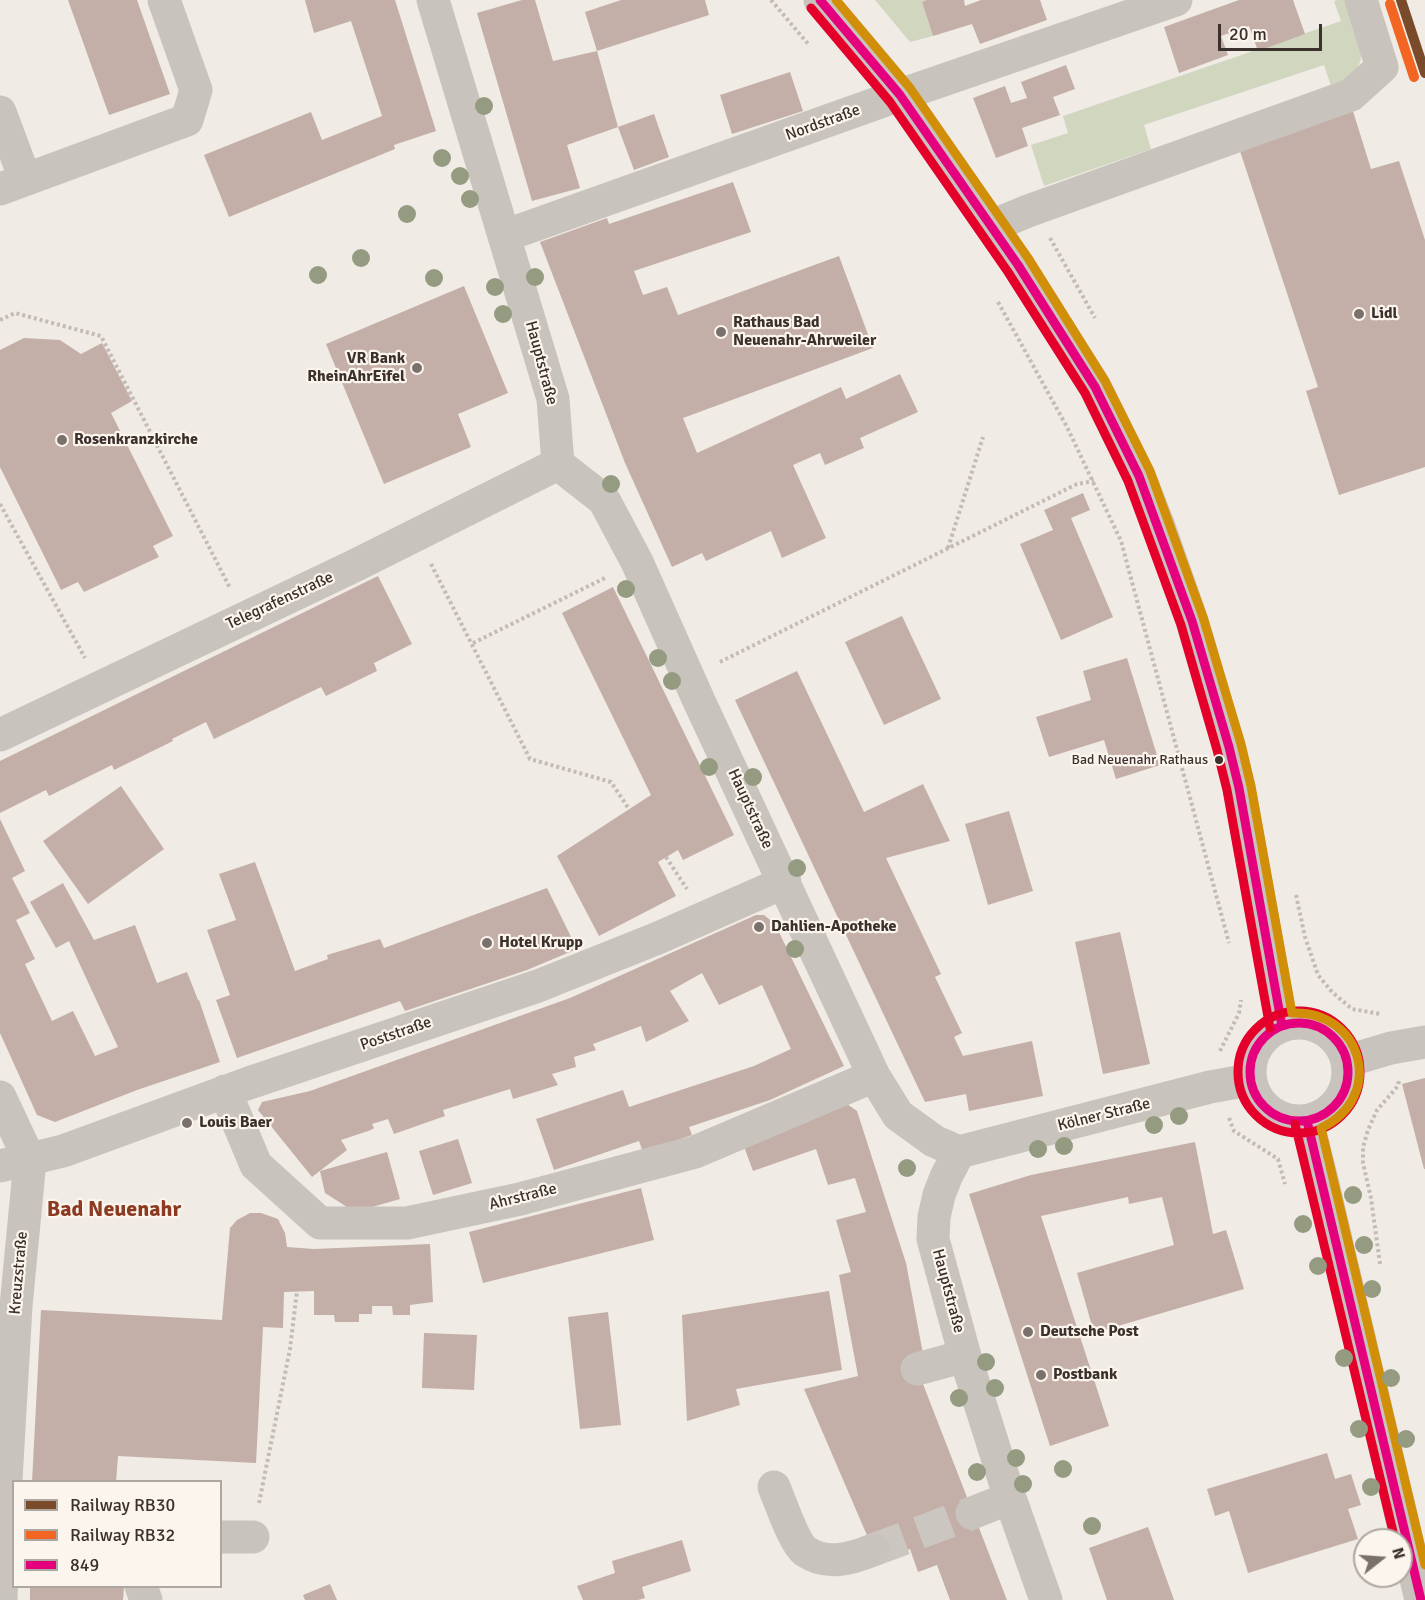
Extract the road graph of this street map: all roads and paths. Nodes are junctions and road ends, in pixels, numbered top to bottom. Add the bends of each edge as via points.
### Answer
1 (164, 0) edge
2 (433, 0) edge
3 (771, 0) edge
4 (820, 0) edge
5 (1176, 0) edge
6 (1361, 0) edge
7 (816, 53) dead end
8 (900, 95) junction
9 (0, 112) edge
10 (13, 184) edge
11 (992, 226) junction
12 (504, 236) junction
13 (995, 297) dead end
14 (0, 320) edge
15 (983, 437) dead end
16 (558, 464) junction
17 (1094, 481) junction
18 (0, 504) edge
19 (416, 535) junction
20 (947, 549) junction
21 (637, 562) junction
22 (245, 618) junction
23 (473, 643) junction
24 (688, 677) junction
25 (100, 687) junction
26 (0, 735) edge
27 (629, 809) dead end
28 (785, 882) junction
29 (1229, 943) dead end
30 (1242, 992) dead end
31 (1282, 1026) junction
32 (1425, 1042) edge
33 (1347, 1061) junction
34 (874, 1076) junction
35 (1249, 1080) junction
36 (1216, 1086) junction
37 (225, 1091) junction
38 (0, 1097) edge
39 (1307, 1121) junction
40 (959, 1152) junction
41 (15, 1163) edge
42 (1285, 1186) dead end
43 (297, 1291) dead end
44 (965, 1356) junction
45 (917, 1369) dead end
46 (774, 1487) dead end
47 (1010, 1498) junction
48 (972, 1513) tunnel mouth
49 (9, 1515) edge
50 (222, 1537) edge
51 (253, 1537) joint
52 (873, 1550) tunnel mouth
53 (2, 1600) edge
54 (1046, 1600) edge
55 (1421, 1600) edge

1 - 10 street via 196,90 187,120
2 - 12 street, Hauptstraße
3 - 7 path
4 - 8 street
5 - 8 street, Nordstraße
6 - 11 street via 1382,67 1351,95
8 - 11 street
8 - 12 street, Nordstraße
9 - 10 street
11 - 31 street via 1095,387 1158,524 1192,621 1234,768
12 - 16 street, Hauptstraße via 554,399
13 - 17 path
14 - 22 path via 15,313 101,336
15 - 20 path
16 - 19 street, Telegrafenstraße
16 - 21 street, Hauptstraße via 604,500
17 - 20 path via 1077,484
17 - 29 path via 1121,541
18 - 25 path
19 - 22 street, Telegrafenstraße
19 - 23 path
20 - 24 path
21 - 23 path
21 - 24 street, Hauptstraße
22 - 25 street, Telegrafenstraße
23 - 27 path via 530,759 611,782
24 - 28 street, Hauptstraße
25 - 26 street, Telegrafenstraße
28 - 34 street, Hauptstraße
28 - 37 street, Poststraße via 538,986
30 - 36 path via 1239,1013 1216,1062
31 - 33 street via 1302,1023 1322,1029 1342,1048
31 - 35 street via 1260,1041 1249,1067
32 - 33 street
33 - 39 street via 1344,1094 1334,1108
34 - 37 street, Ahrstraße via 695,1152 519,1199 407,1223 320,1223 256,1165
34 - 40 street, Hauptstraße via 898,1114 934,1141
35 - 36 street, Kölner Straße
35 - 39 street via 1257,1100 1273,1115 1293,1122
36 - 40 street, Kölner Straße
36 - 42 path via 1234,1131 1278,1159
37 - 41 street, Poststraße via 63,1151
38 - 41 street
39 - 55 street
40 - 44 street, Hauptstraße via 939,1195 933,1239
41 - 49 street, Kreuzstraße via 16,1306
43 - 51 path via 290,1349
44 - 45 street
44 - 47 street, Hauptstraße
46 - 52 street via 803,1550 823,1559 850,1559
47 - 48 street
47 - 54 street, Hauptstraße
49 - 53 street, Kreuzstraße
50 - 51 street

